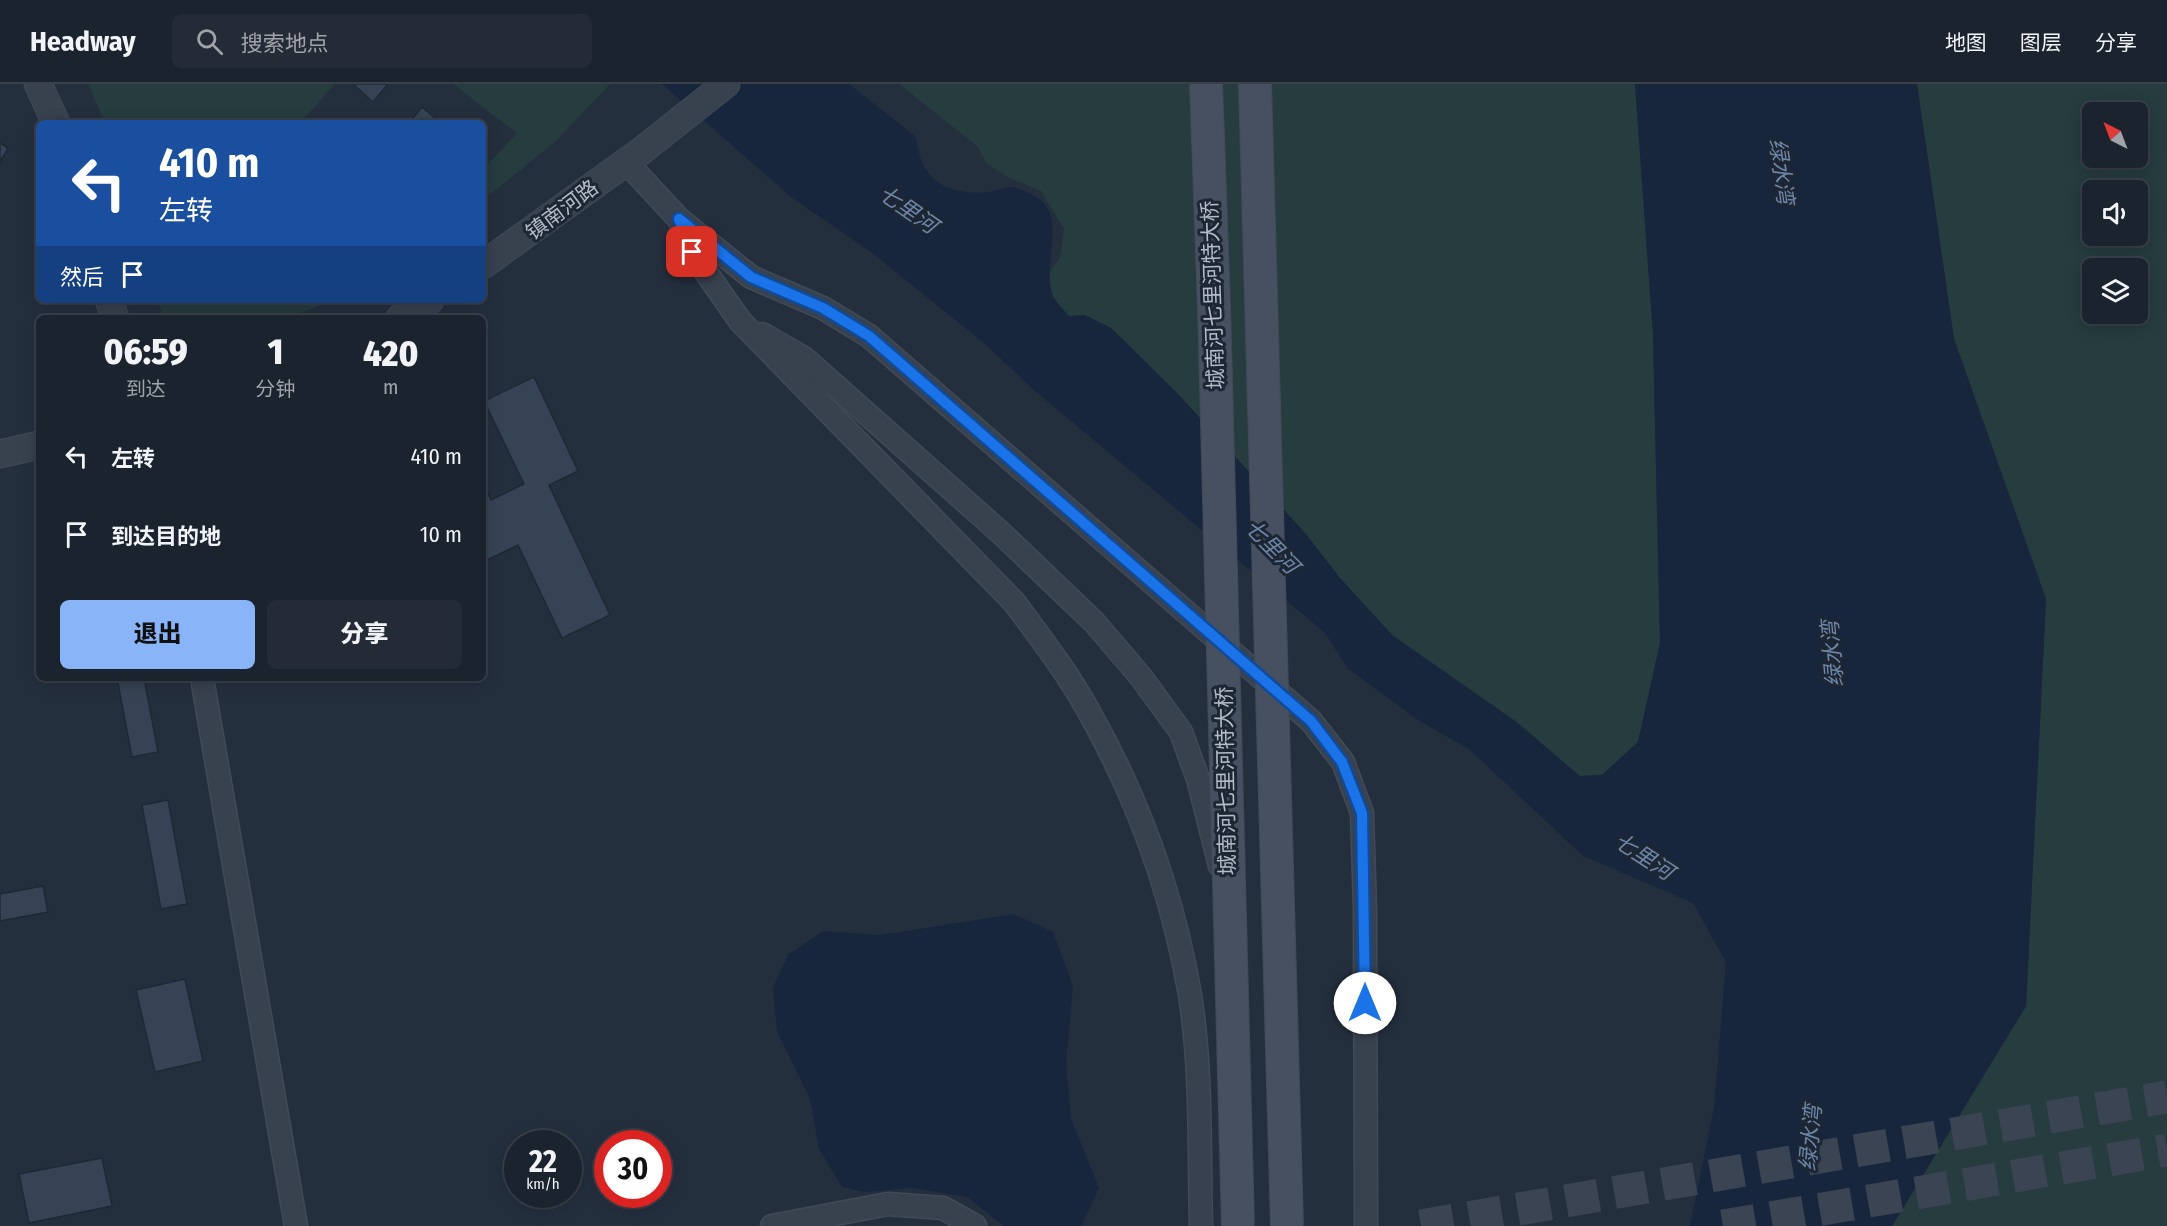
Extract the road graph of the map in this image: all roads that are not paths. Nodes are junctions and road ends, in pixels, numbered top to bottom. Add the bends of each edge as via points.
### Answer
1 (38, 84) edge
2 (726, 84) edge
3 (1206, 84) edge
4 (1255, 84) edge
5 (55, 120) edge
6 (633, 157) junction
7 (679, 219) junction
8 (486, 263) edge
9 (425, 303) edge
10 (405, 315) edge
11 (740, 321) junction
12 (36, 446) edge
13 (0, 454) edge
14 (203, 681) edge
15 (1229, 904) junction
16 (296, 1226) edge
17 (772, 1226) edge
18 (975, 1226) edge
19 (1201, 1226) edge
20 (1238, 1226) edge
21 (1287, 1226) edge
22 (1366, 1226) edge

1 - 5 street
2 - 6 street, 镇南河路
3 - 15 main road, 城南河七里河特大桥, bridge
4 - 21 main road, bridge
6 - 7 street
6 - 8 street, 镇南河路
7 - 11 street via 692,252
7 - 22 street via 751,277 823,308 869,336 1311,721 1342,762 1362,813
9 - 10 street
11 - 15 street, bridge via 804,358 1001,533 1094,622 1141,677 1180,732 1198,778
11 - 19 street via 1014,602 1088,709 1114,760 1146,834 1172,912 1190,996 1197,1071
12 - 13 street
14 - 16 street
15 - 20 main road, 城南河七里河特大桥, bridge
17 - 18 street via 888,1204 943,1208

